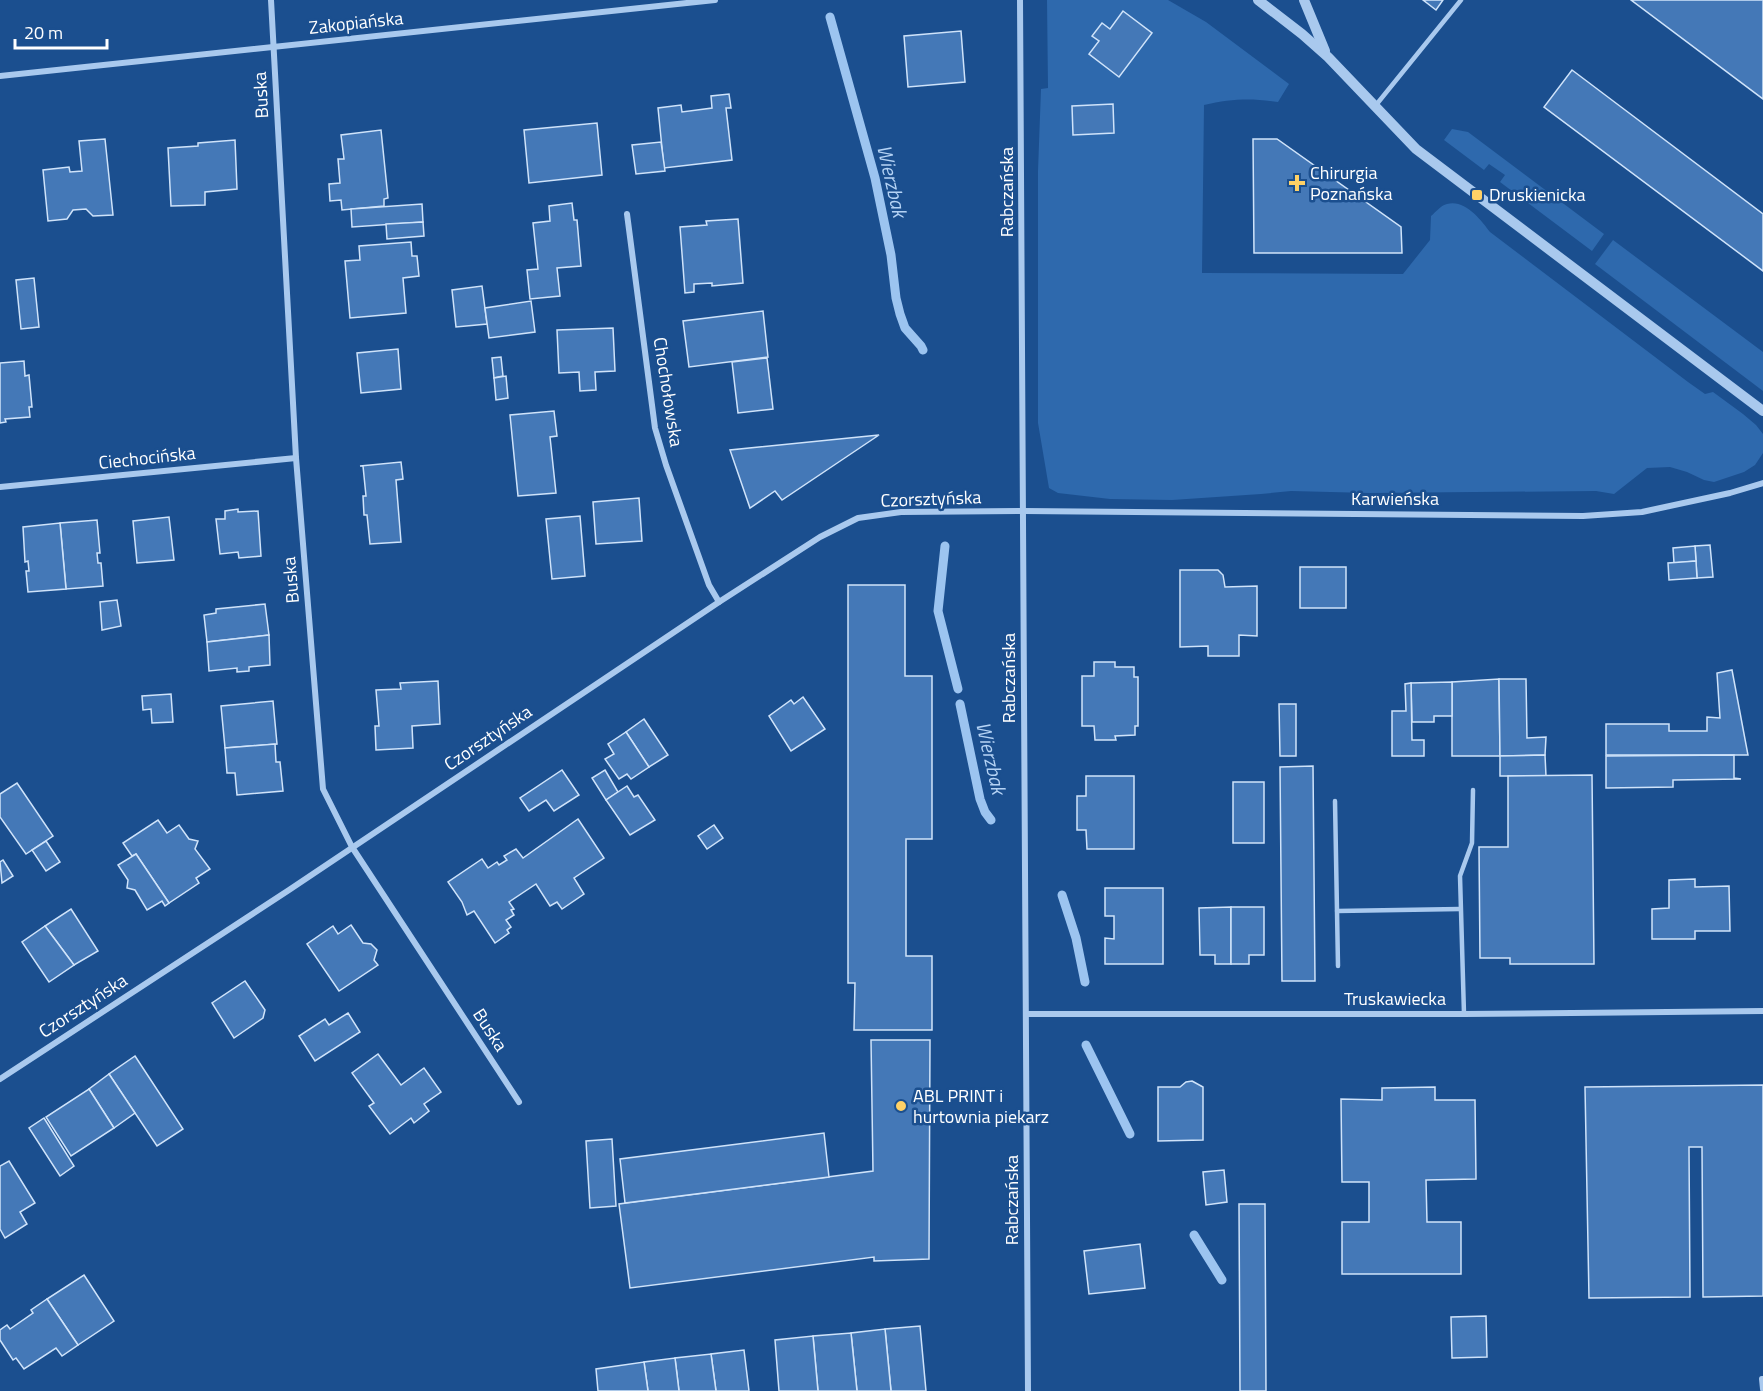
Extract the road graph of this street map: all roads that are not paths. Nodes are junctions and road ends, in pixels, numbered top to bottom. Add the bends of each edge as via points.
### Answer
1 (271, 0) edge
2 (715, 0) edge
3 (1020, 0) edge
4 (1258, 0) edge
5 (1304, 0) edge
6 (1461, 0) edge
7 (273, 47) junction
8 (1328, 57) junction
9 (0, 76) edge
10 (1375, 106) junction
11 (627, 214) dead end
12 (1763, 411) edge
13 (296, 458) junction
14 (1763, 483) edge
15 (0, 488) edge
16 (1024, 511) junction
17 (719, 602) junction
18 (1473, 790) dead end
19 (1335, 801) dead end
20 (352, 847) junction
21 (1460, 909) junction
22 (1337, 911) junction
23 (1338, 966) dead end
24 (1763, 1011) edge
25 (1026, 1014) junction
26 (1464, 1014) junction
27 (0, 1079) edge
28 (519, 1102) dead end
29 (1762, 1379) edge
30 (1763, 1389) edge
31 (1028, 1391) edge

1 - 7 street, Buska
2 - 7 street, Zakopiańska
3 - 16 street, Rabczańska
4 - 8 street
5 - 8 street
6 - 10 lane
7 - 9 street, Zakopiańska
7 - 13 street, Buska
8 - 10 street
10 - 12 street via 1416,149
11 - 17 street, Chochołowska via 655,428 709,585
13 - 15 street, Ciechocińska
13 - 20 street, Buska via 323,789
14 - 16 street, Karwieńska via 1642,512 1583,516
16 - 17 street, Czorsztyńska via 901,512 858,518 820,537
16 - 25 street, Rabczańska
17 - 20 street, Czorsztyńska
18 - 21 lane via 1472,843 1460,876
19 - 22 lane
20 - 27 street, Czorsztyńska
20 - 28 street, Buska
21 - 22 lane
21 - 26 lane
22 - 23 lane
24 - 26 street, Truskawiecka
25 - 26 street, Truskawiecka
25 - 31 street, Rabczańska
29 - 30 street

